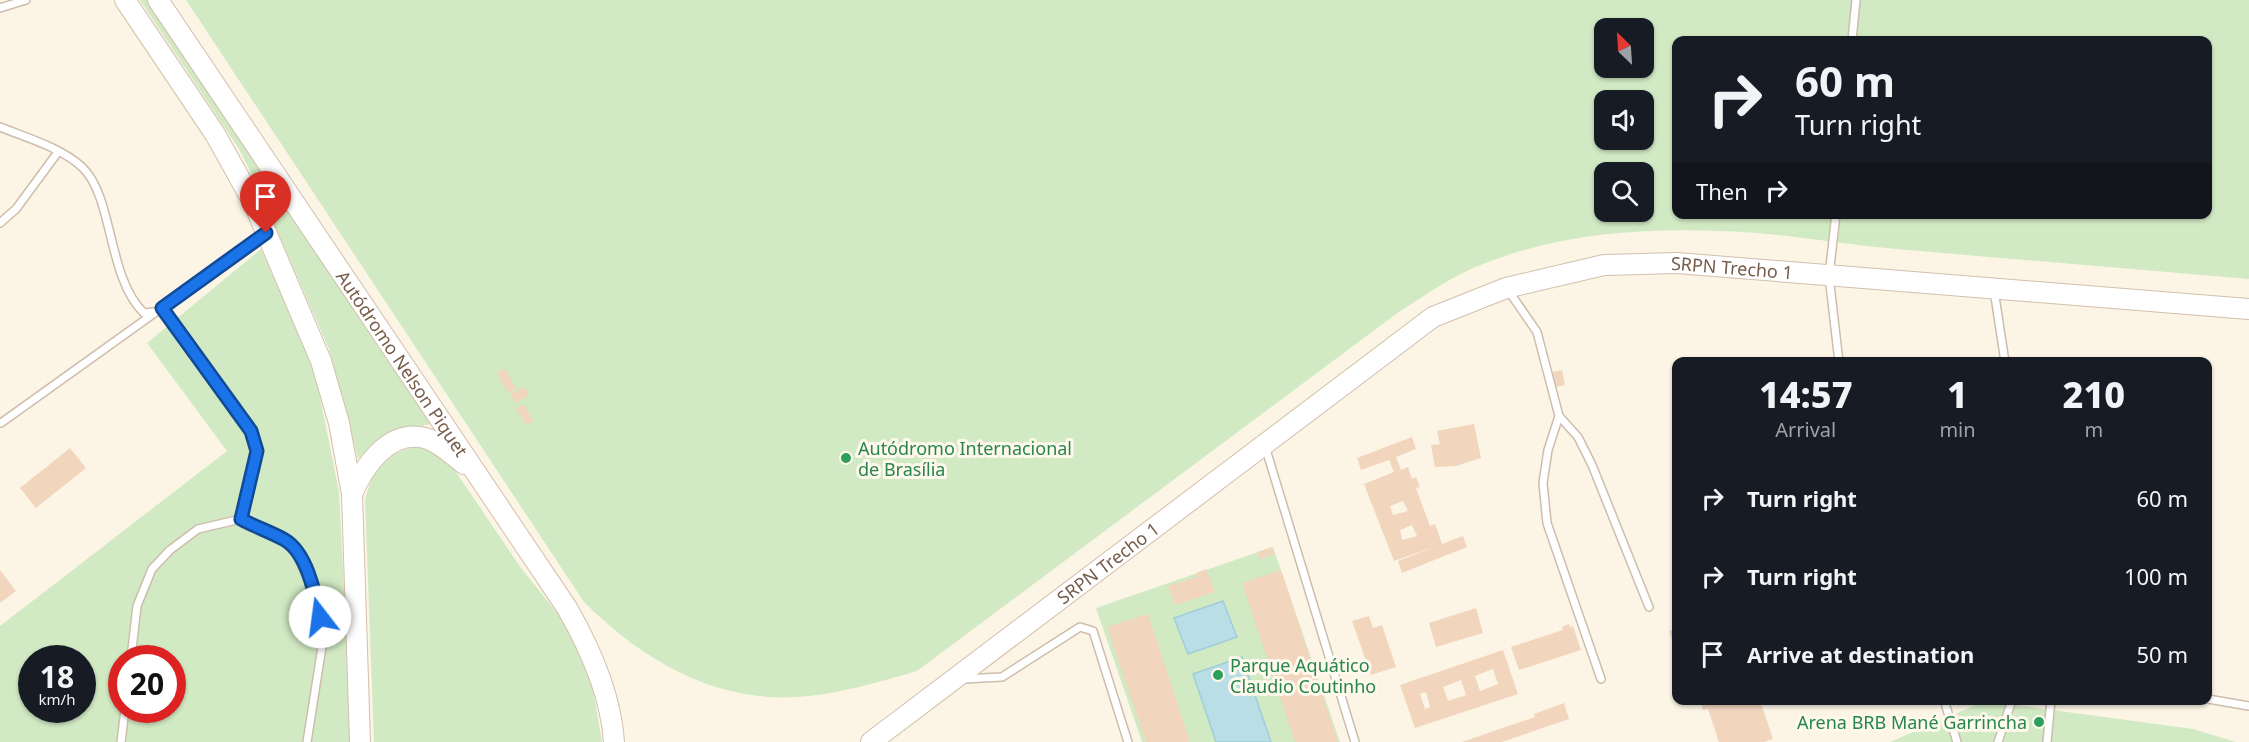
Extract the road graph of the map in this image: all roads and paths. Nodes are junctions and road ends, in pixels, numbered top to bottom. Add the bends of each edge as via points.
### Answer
1 (26, 0) edge
2 (125, 0) edge
3 (158, 0) edge
4 (1856, 0) edge
5 (0, 8) edge
6 (1852, 36) edge
7 (0, 127) edge
8 (58, 152) junction
9 (1835, 219) edge
10 (0, 223) edge
11 (266, 233) junction
12 (1829, 276) junction
13 (1506, 288) junction
14 (1994, 289) junction
15 (162, 308) junction
16 (2249, 309) edge
17 (153, 312) junction
18 (1838, 357) edge
19 (2004, 357) edge
20 (1559, 416) junction
21 (1, 423) edge
22 (1264, 445) junction
23 (474, 471) junction
24 (352, 494) junction
25 (241, 519) junction
26 (1649, 607) dead end
27 (132, 645) edge
28 (1601, 679) dead end
29 (952, 680) junction
30 (2212, 700) edge
31 (1946, 705) edge
32 (2010, 705) edge
33 (2050, 705) edge
34 (2249, 706) edge
35 (613, 721) junction
36 (123, 723) edge
37 (121, 742) edge
38 (307, 742) edge
39 (360, 742) edge
40 (614, 742) edge
41 (630, 742) edge
42 (871, 742) edge
43 (1128, 742) edge
44 (1355, 742) edge
45 (1957, 742) edge
46 (1998, 742) edge
47 (2048, 742) edge

1 - 5 lane
2 - 11 main road via 215,134
3 - 23 main road, Autódromo Nelson Piquet
4 - 6 lane
7 - 8 lane
8 - 10 lane via 16,209
8 - 17 lane via 93,179 121,273 135,305 144,313
9 - 12 lane
11 - 15 lane
11 - 24 main road via 321,361 339,423
12 - 13 main road, SRPN Trecho 1 via 1677,263 1604,265
12 - 14 main road, SRPN Trecho 1
12 - 18 lane
13 - 20 lane via 1537,332
13 - 22 main road, SRPN Trecho 1 via 1433,317
14 - 16 main road, SRPN Trecho 1
14 - 19 lane
15 - 17 lane
15 - 25 lane via 251,431 257,451
17 - 21 lane
20 - 26 lane via 1578,437 1592,465
20 - 28 lane via 1543,483 1547,523
22 - 29 main road, SRPN Trecho 1
22 - 44 lane
23 - 24 main road via 425,438 401,439 378,453 362,471
23 - 35 main road, Autódromo Nelson Piquet via 548,578 585,641
24 - 39 main road
25 - 27 lane via 198,530 152,569 137,606
25 - 38 lane via 287,541 298,556 316,600 324,634
29 - 42 main road, SRPN Trecho 1
29 - 43 lane, SRPN Trecho 1 via 1002,677 1080,627 1093,631
30 - 34 lane
31 - 45 lane
32 - 46 lane
33 - 47 lane
35 - 40 main road, Autódromo Nelson Piquet
35 - 41 main road
36 - 37 lane

